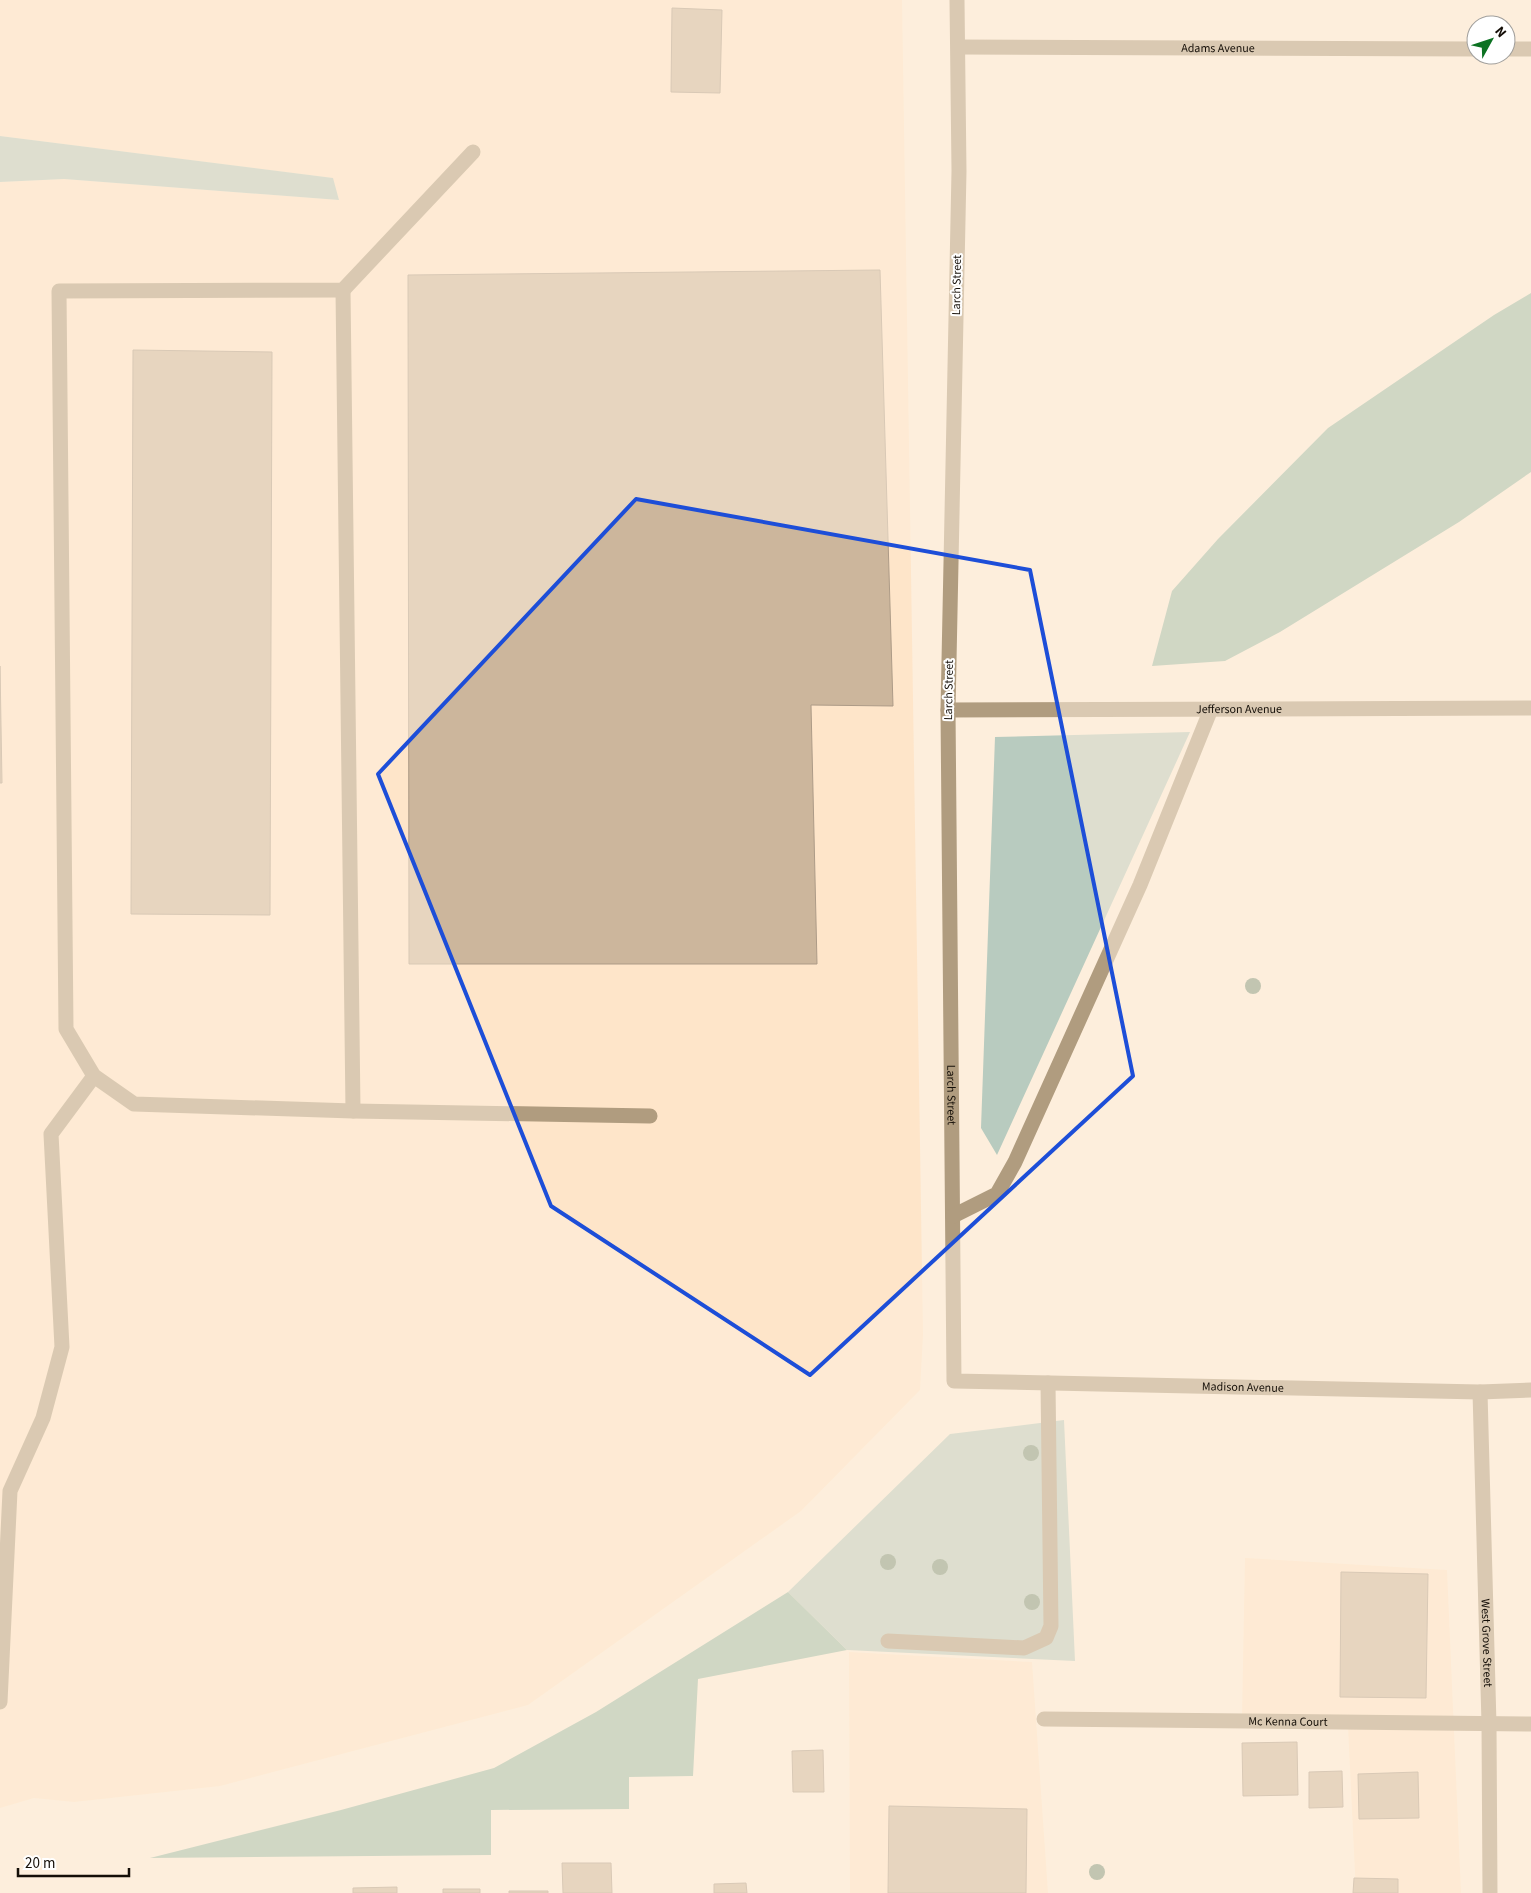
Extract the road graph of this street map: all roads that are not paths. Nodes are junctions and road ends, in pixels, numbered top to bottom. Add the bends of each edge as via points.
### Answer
1 (957, 0) edge
2 (959, 47) junction
3 (1466, 49) edge
4 (1516, 49) edge
5 (1531, 49) edge
6 (474, 152) dead end
7 (343, 290) junction
8 (1531, 708) edge
9 (1212, 709) junction
10 (948, 710) junction
11 (94, 1076) junction
12 (353, 1111) junction
13 (650, 1116) dead end
14 (953, 1216) junction
15 (954, 1381) joint
16 (1048, 1383) junction
17 (1531, 1390) edge
18 (1480, 1392) junction
19 (888, 1641) dead end
20 (0, 1702) edge
21 (1044, 1719) dead end
22 (1489, 1724) junction
23 (1531, 1724) edge
24 (1490, 1893) edge

1 - 2 street, Larch Street
2 - 3 street, Adams Avenue
2 - 10 street, Larch Street
4 - 5 street
6 - 7 street
7 - 11 street via 59,291 66,1029
7 - 12 street
8 - 9 street, Jefferson Avenue
9 - 10 street, Jefferson Avenue
9 - 14 street via 1140,885 1015,1162 997,1194
10 - 14 street, Larch Street
11 - 12 street via 134,1104
11 - 20 street via 51,1134 62,1347 43,1418 10,1491
12 - 13 street
14 - 15 street, Larch Street
15 - 16 street, Madison Avenue
16 - 18 street, Madison Avenue
16 - 19 street via 1051,1626 1046,1638 1024,1648
17 - 18 street, Madison Avenue
18 - 22 street, West Grove Street
21 - 22 street, Mc Kenna Court
22 - 23 street, Mc Kenna Court
22 - 24 street, West Grove Street

